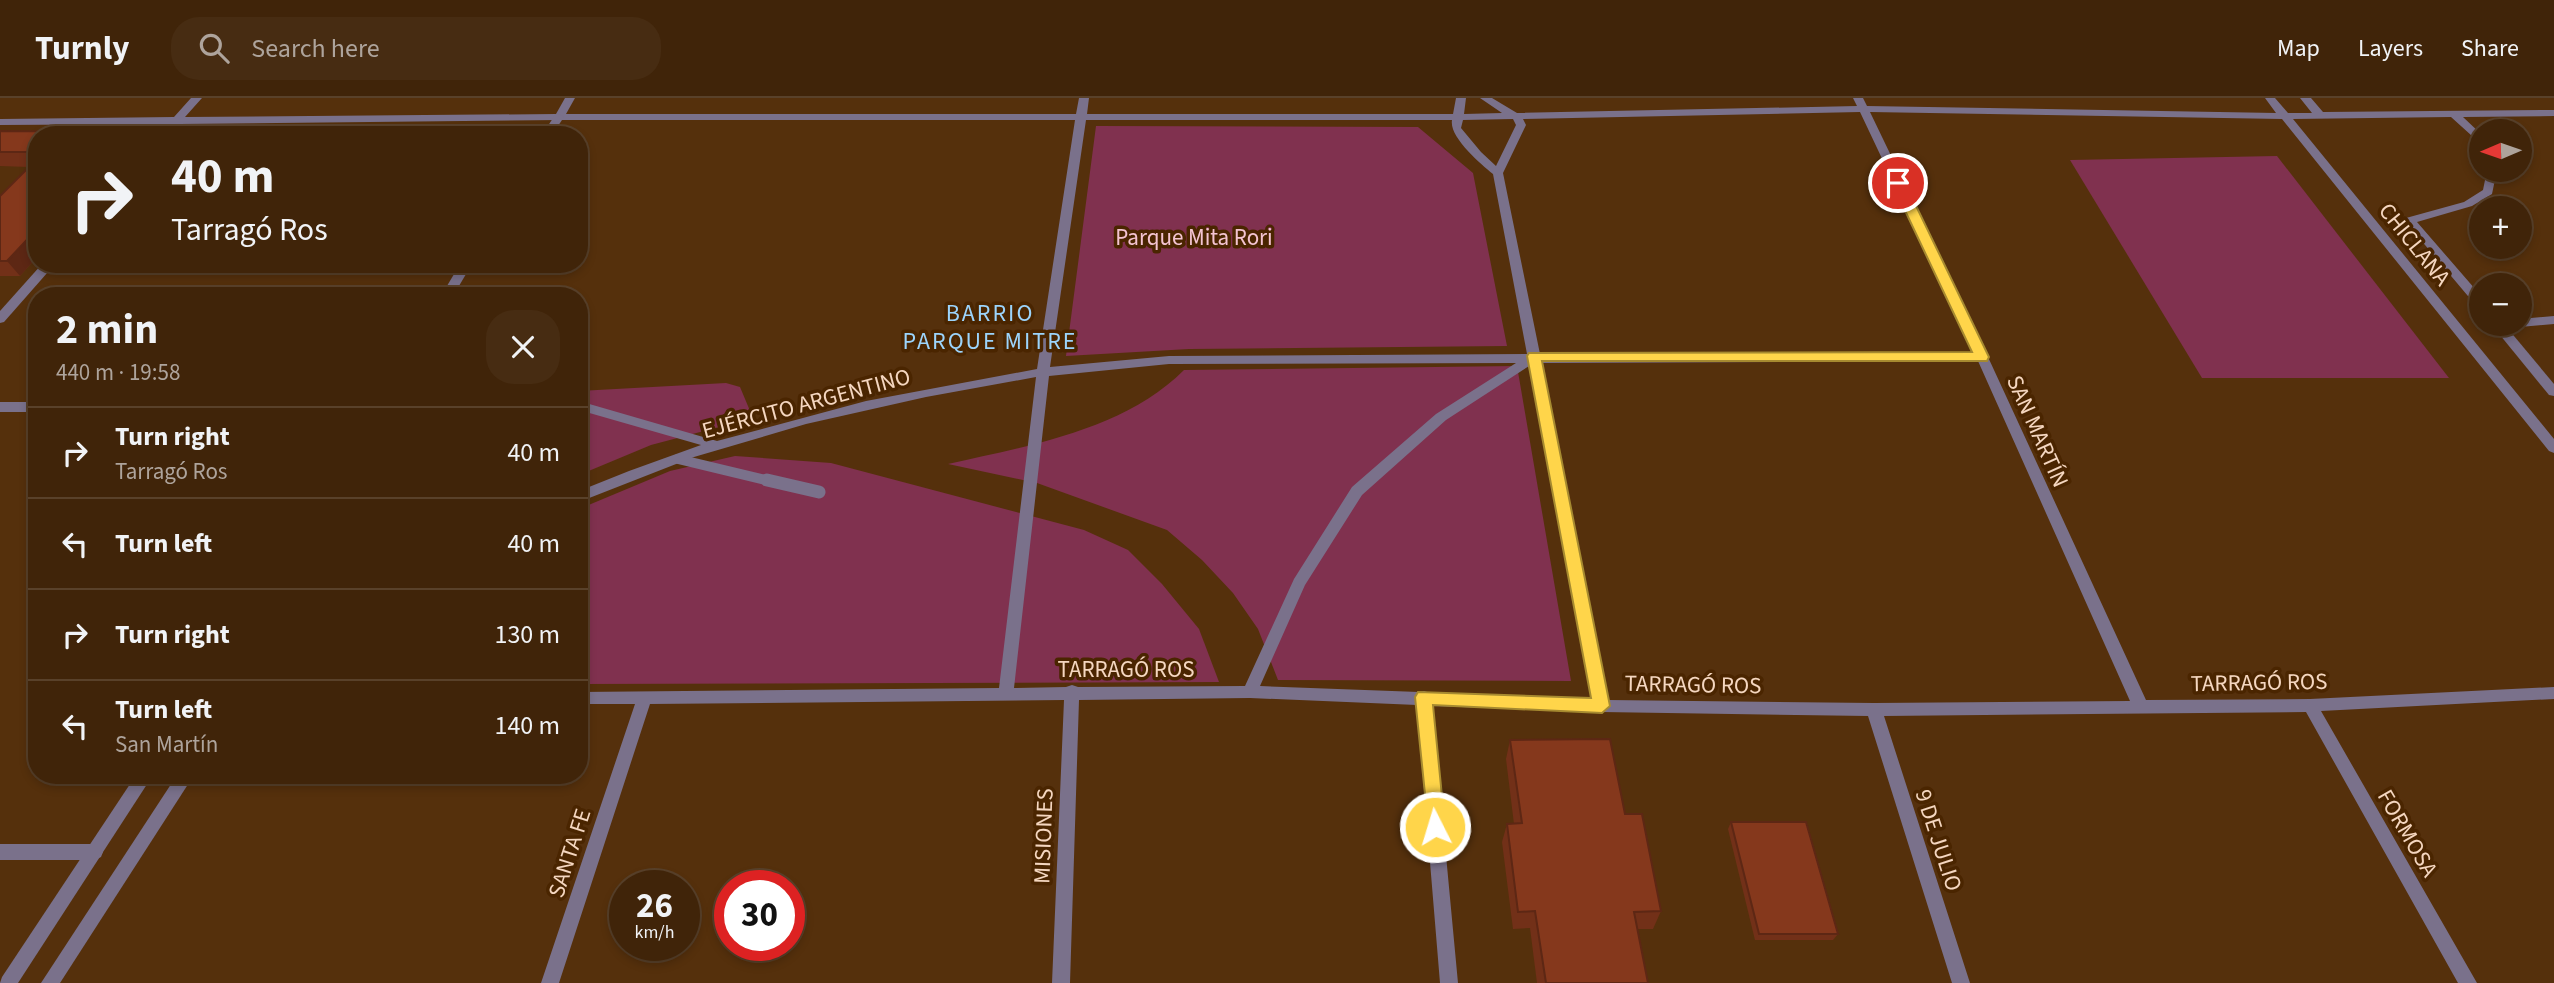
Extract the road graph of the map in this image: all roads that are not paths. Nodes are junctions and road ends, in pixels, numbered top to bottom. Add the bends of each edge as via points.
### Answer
1 (197, 98) edge
2 (570, 98) edge
3 (1084, 98) edge
4 (1461, 98) edge
5 (1485, 98) edge
6 (2270, 98) edge
7 (2305, 98) edge
8 (1860, 103) edge
9 (2554, 113) edge
10 (2320, 114) junction
11 (1082, 115) junction
12 (2455, 115) junction
13 (2286, 116) junction
14 (559, 117) junction
15 (1458, 117) junction
16 (1517, 117) junction
17 (177, 120) junction
18 (0, 122) edge
19 (171, 126) edge
20 (553, 126) edge
21 (2469, 129) edge
22 (1498, 173) junction
23 (2490, 182) edge
24 (41, 273) edge
25 (29, 287) edge
26 (28, 288) edge
27 (2469, 290) edge
28 (0, 319) edge
29 (2554, 320) edge
30 (2532, 322) edge
31 (2507, 336) edge
32 (1534, 356) junction
33 (1982, 357) junction
34 (1043, 372) junction
35 (2554, 392) edge
36 (0, 407) edge
37 (28, 407) edge
38 (588, 408) edge
39 (719, 446) junction
40 (2554, 448) edge
41 (678, 459) junction
42 (819, 492) dead end
43 (588, 493) edge
44 (1072, 691) junction
45 (1006, 692) junction
46 (1250, 692) junction
47 (2554, 693) edge
48 (645, 697) junction
49 (1424, 697) junction
50 (588, 698) edge
51 (2309, 705) junction
52 (1602, 706) junction
53 (2141, 707) junction
54 (1874, 710) junction
55 (139, 784) edge
56 (180, 784) edge
57 (0, 852) edge
58 (95, 852) junction
59 (8, 983) edge
60 (50, 983) edge
61 (550, 983) edge
62 (1061, 983) edge
63 (1449, 983) edge
64 (1961, 983) edge
65 (2468, 983) edge

1 - 17 street
2 - 14 street
3 - 11 street
4 - 15 street
5 - 16 street
6 - 13 street, CHICLANA
7 - 10 street
8 - 13 street
8 - 16 street
8 - 33 street, SAN MARTÍN
9 - 12 street
10 - 12 street
10 - 13 street
11 - 14 street
11 - 15 street
11 - 34 street
12 - 21 street
13 - 40 street, CHICLANA
14 - 17 street
14 - 20 street
15 - 16 street
15 - 22 street via 1456,128
16 - 22 street via 1521,125
17 - 18 street
17 - 19 street
22 - 32 street
23 - 27 street via 2488,192 2459,207 2410,220
24 - 25 street
26 - 28 street
29 - 30 street
31 - 35 street
32 - 33 street, EJÉRCITO ARGENTINO
32 - 34 street, EJÉRCITO ARGENTINO via 1169,359
32 - 46 street via 1441,417 1357,491 1299,583
32 - 52 street
33 - 53 street, SAN MARTÍN
34 - 39 street, EJÉRCITO ARGENTINO via 890,400
34 - 45 street
36 - 37 street
38 - 39 street
39 - 41 street, EJÉRCITO ARGENTINO
41 - 42 lane
41 - 43 street, EJÉRCITO ARGENTINO
44 - 45 street, TARRAGÓ ROS
44 - 46 street, TARRAGÓ ROS
44 - 62 street, MISIONES
45 - 48 street, TARRAGÓ ROS
46 - 49 street, TARRAGÓ ROS
47 - 51 street, TARRAGÓ ROS
48 - 50 street, TARRAGÓ ROS
48 - 61 street, SANTA FE
49 - 52 street, TARRAGÓ ROS
49 - 63 street
51 - 53 street, TARRAGÓ ROS
51 - 65 street, FORMOSA
52 - 54 street, TARRAGÓ ROS
53 - 54 street, TARRAGÓ ROS
54 - 64 street, 9 DE JULIO
55 - 58 street
56 - 60 street
57 - 58 street
58 - 59 street

